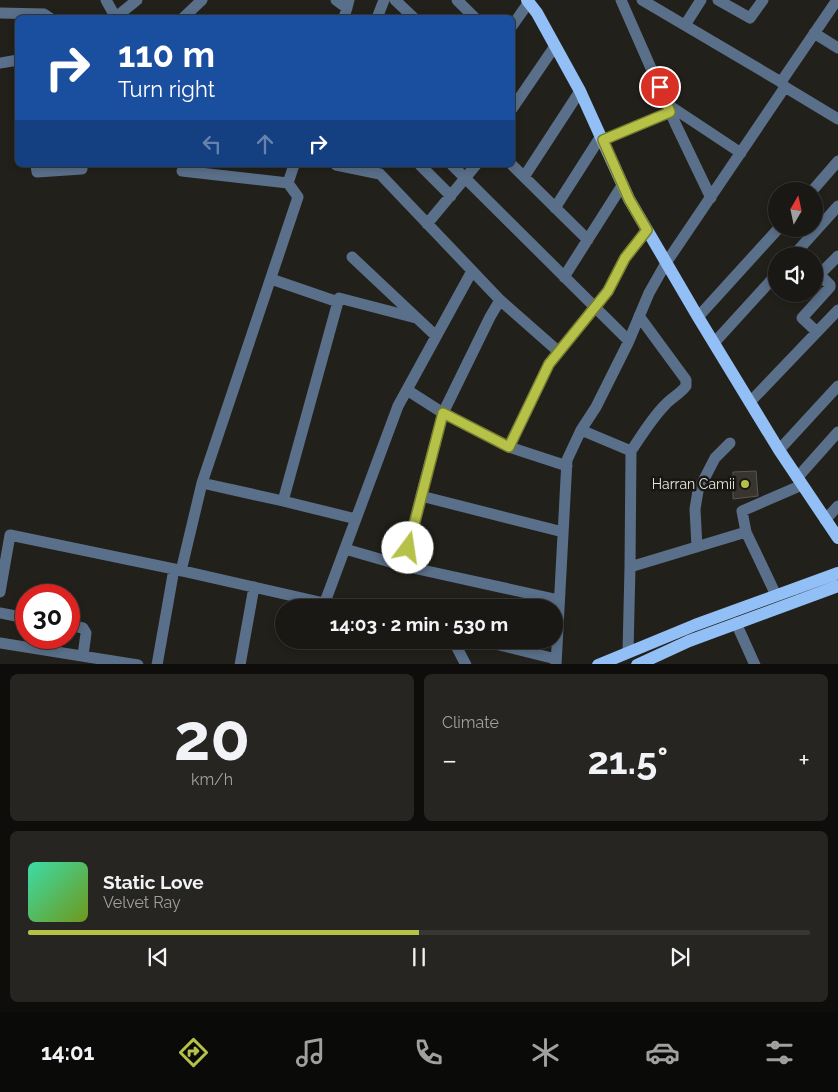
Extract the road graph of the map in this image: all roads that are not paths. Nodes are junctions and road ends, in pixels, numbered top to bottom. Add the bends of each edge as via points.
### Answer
1 (11, 0) edge
2 (106, 0) edge
3 (136, 0) edge
4 (202, 0) edge
5 (336, 0) edge
6 (384, 0) edge
7 (395, 0) edge
8 (457, 0) edge
9 (621, 0) edge
10 (642, 0) edge
11 (701, 0) edge
12 (718, 0) edge
13 (763, 0) edge
14 (528, 1) edge
15 (837, 3) edge
16 (347, 9) edge
17 (0, 13) edge
18 (12, 13) junction
19 (46, 15) edge
20 (115, 15) edge
21 (118, 15) edge
22 (186, 15) edge
23 (378, 15) edge
24 (411, 15) edge
25 (472, 15) edge
26 (515, 21) edge
27 (684, 26) junction
28 (814, 33) junction
29 (555, 46) junction
30 (838, 48) edge
31 (15, 60) edge
32 (0, 63) edge
33 (783, 85) junction
34 (580, 91) junction
35 (515, 105) edge
36 (669, 108) junction
37 (838, 120) edge
38 (602, 138) junction
39 (741, 154) junction
40 (838, 161) edge
41 (82, 167) edge
42 (293, 167) edge
43 (346, 167) edge
44 (422, 167) edge
45 (454, 167) edge
46 (474, 167) edge
47 (514, 167) edge
48 (36, 168) edge
49 (182, 171) dead end
50 (524, 177) junction
51 (465, 178) junction
52 (820, 182) edge
53 (288, 183) junction
54 (623, 184) junction
55 (451, 196) junction
56 (711, 198) junction
57 (838, 206) edge
58 (555, 208) junction
59 (427, 224) junction
60 (647, 230) junction
61 (770, 238) edge
62 (588, 240) junction
63 (803, 247) edge
64 (838, 256) edge
65 (352, 257) dead end
66 (666, 263) junction
67 (823, 267) edge
68 (472, 271) junction
69 (564, 277) junction
70 (823, 278) edge
71 (271, 279) junction
72 (768, 284) edge
73 (823, 295) edge
74 (500, 300) junction
75 (338, 302) junction
76 (816, 302) edge
77 (594, 307) junction
78 (838, 310) edge
79 (639, 316) junction
80 (698, 317) junction
81 (416, 318) junction
82 (817, 332) junction
83 (436, 336) junction
84 (629, 341) junction
85 (714, 343) junction
86 (559, 352) junction
87 (838, 386) edge
88 (407, 390) junction
89 (750, 402) junction
90 (443, 413) junction
91 (581, 430) junction
92 (838, 432) edge
93 (730, 443) dead end
94 (509, 447) junction
95 (779, 450) junction
96 (631, 451) junction
97 (567, 466) junction
98 (202, 482) junction
99 (799, 482) junction
100 (421, 496) junction
101 (282, 501) junction
102 (838, 506) edge
103 (356, 519) junction
104 (825, 520) junction
105 (563, 532) junction
106 (746, 532) junction
107 (838, 538) edge
108 (697, 547) junction
109 (345, 549) junction
110 (404, 566) junction
111 (630, 567) junction
112 (178, 570) junction
113 (838, 573) edge
114 (838, 586) edge
115 (254, 587) junction
116 (0, 592) edge
117 (776, 595) junction
118 (311, 599) edge
119 (326, 599) edge
120 (554, 599) edge
121 (559, 599) edge
122 (0, 613) edge
123 (15, 616) edge
124 (736, 623) junction
125 (80, 627) edge
126 (0, 643) edge
127 (458, 649) edge
128 (510, 649) edge
129 (557, 649) edge
130 (628, 652) junction
131 (83, 656) junction
132 (556, 662) edge
133 (138, 664) edge
134 (157, 664) edge
135 (240, 664) edge
136 (466, 664) edge
137 (598, 664) edge
138 (637, 664) edge
139 (755, 664) edge

1 - 18 street
2 - 20 street
3 - 21 street
4 - 22 street
5 - 16 street
6 - 23 street
7 - 24 street
8 - 25 street
9 - 36 street
10 - 27 street
11 - 27 street
12 - 13 street via 750,18
14 - 26 street
14 - 29 main road
15 - 28 street
17 - 18 street
18 - 19 street
27 - 33 street
28 - 30 street
28 - 33 street
29 - 34 main road
29 - 35 street
31 - 32 street
33 - 37 street
33 - 39 street
34 - 38 main road
34 - 50 street
36 - 38 street
36 - 39 street
36 - 56 street
38 - 54 main road
38 - 58 street
39 - 56 street
40 - 52 street
41 - 48 street
42 - 53 street
43 - 59 street via 380,174
44 - 55 street
45 - 51 street
46 - 51 street
47 - 50 street
49 - 53 street
50 - 58 street
51 - 55 street
51 - 69 street
53 - 71 street via 298,197
54 - 60 main road
54 - 62 street
55 - 59 street
56 - 66 street
57 - 63 street
58 - 62 street
59 - 68 street
60 - 66 main road
60 - 77 street
61 - 80 street
62 - 69 street
64 - 67 street
65 - 81 street
66 - 79 street
66 - 80 main road
68 - 74 street
68 - 83 street
69 - 77 street
70 - 73 street via 830,287
71 - 75 street
71 - 98 street
72 - 85 street
74 - 86 street
74 - 90 street
75 - 81 street via 340,298
75 - 101 street
76 - 82 street via 802,318
77 - 84 street
77 - 86 street
78 - 82 street
79 - 84 street
79 - 96 street via 686,380 686,386 665,404
80 - 85 main road
81 - 83 street
82 - 89 street
83 - 88 street
84 - 91 street
85 - 89 main road
86 - 94 street via 549,364
87 - 95 street
88 - 90 street
88 - 103 street
89 - 95 main road
90 - 94 street
90 - 100 street
91 - 96 street
91 - 97 street
92 - 99 street
93 - 108 street via 715,458 698,491
94 - 97 street
95 - 99 main road
96 - 111 street
97 - 105 street
98 - 101 street
98 - 112 street
99 - 104 main road
99 - 106 street via 742,511
100 - 105 street
100 - 110 street
101 - 103 street
102 - 104 street
103 - 109 street
104 - 107 main road
105 - 121 street
106 - 108 street
106 - 117 street
108 - 111 street
109 - 110 street
109 - 119 street
110 - 120 street
111 - 130 street
112 - 115 street
112 - 116 street via 10,535
112 - 134 street
113 - 117 main road
114 - 124 main road
115 - 118 street
115 - 135 street
117 - 130 main road
122 - 123 street
124 - 138 main road
124 - 139 street
125 - 131 street via 86,633
126 - 131 street
127 - 136 street
128 - 132 street
129 - 132 street
130 - 137 main road
131 - 133 street

